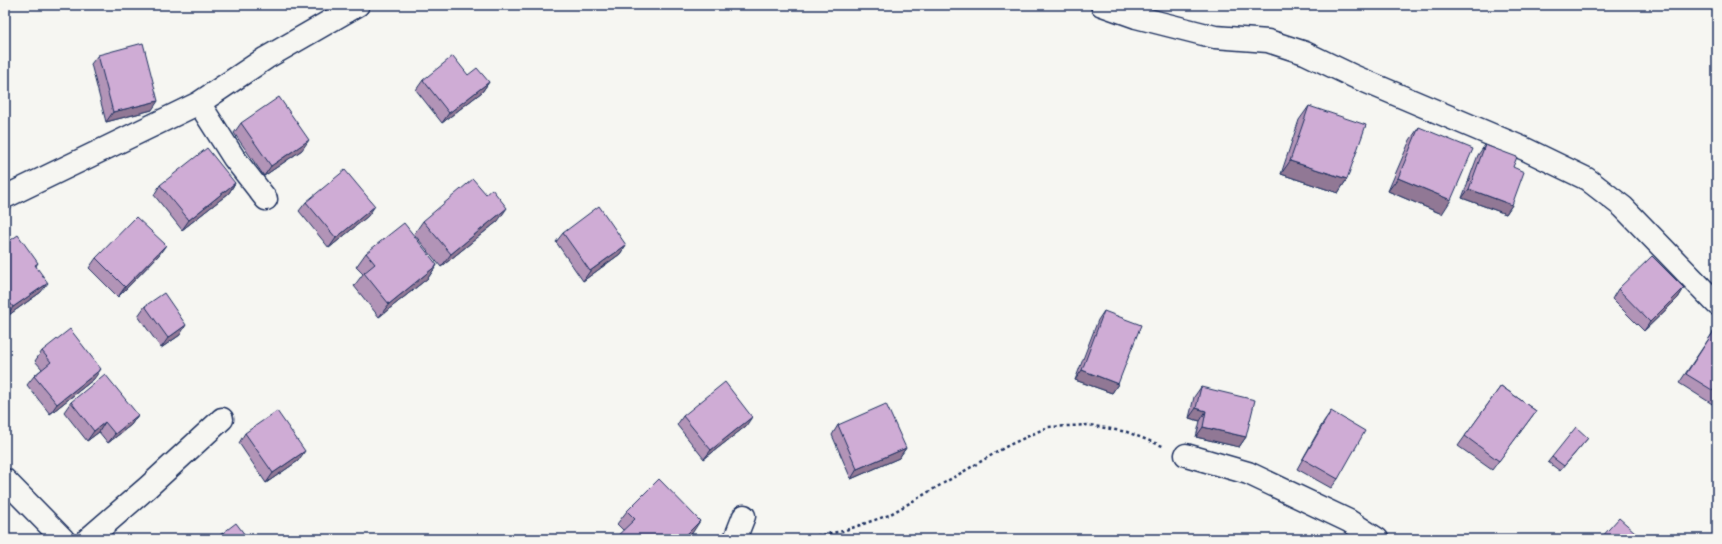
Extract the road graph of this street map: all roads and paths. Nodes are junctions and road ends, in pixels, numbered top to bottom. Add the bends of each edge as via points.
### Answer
1 (358, 5) edge
2 (1102, 5) edge
3 (199, 103) junction
4 (5, 197) edge
5 (266, 199) dead end
6 (1717, 304) edge
7 (222, 419) dead end
8 (1186, 455) joint
9 (5, 480) edge
10 (744, 516) dead end
11 (63, 539) edge
12 (88, 539) edge
13 (735, 539) edge
14 (799, 539) edge
15 (1377, 539) edge

1 - 3 street via 266,58
2 - 6 street via 1136,17 1215,37 1268,41 1305,53 1587,179 1623,207
3 - 4 street
3 - 5 street via 234,158
7 - 12 street
8 - 14 path via 1127,432 1089,425 1048,427 1009,445 889,516 843,531
8 - 15 street via 1248,473 1348,521
9 - 11 street
10 - 13 street

